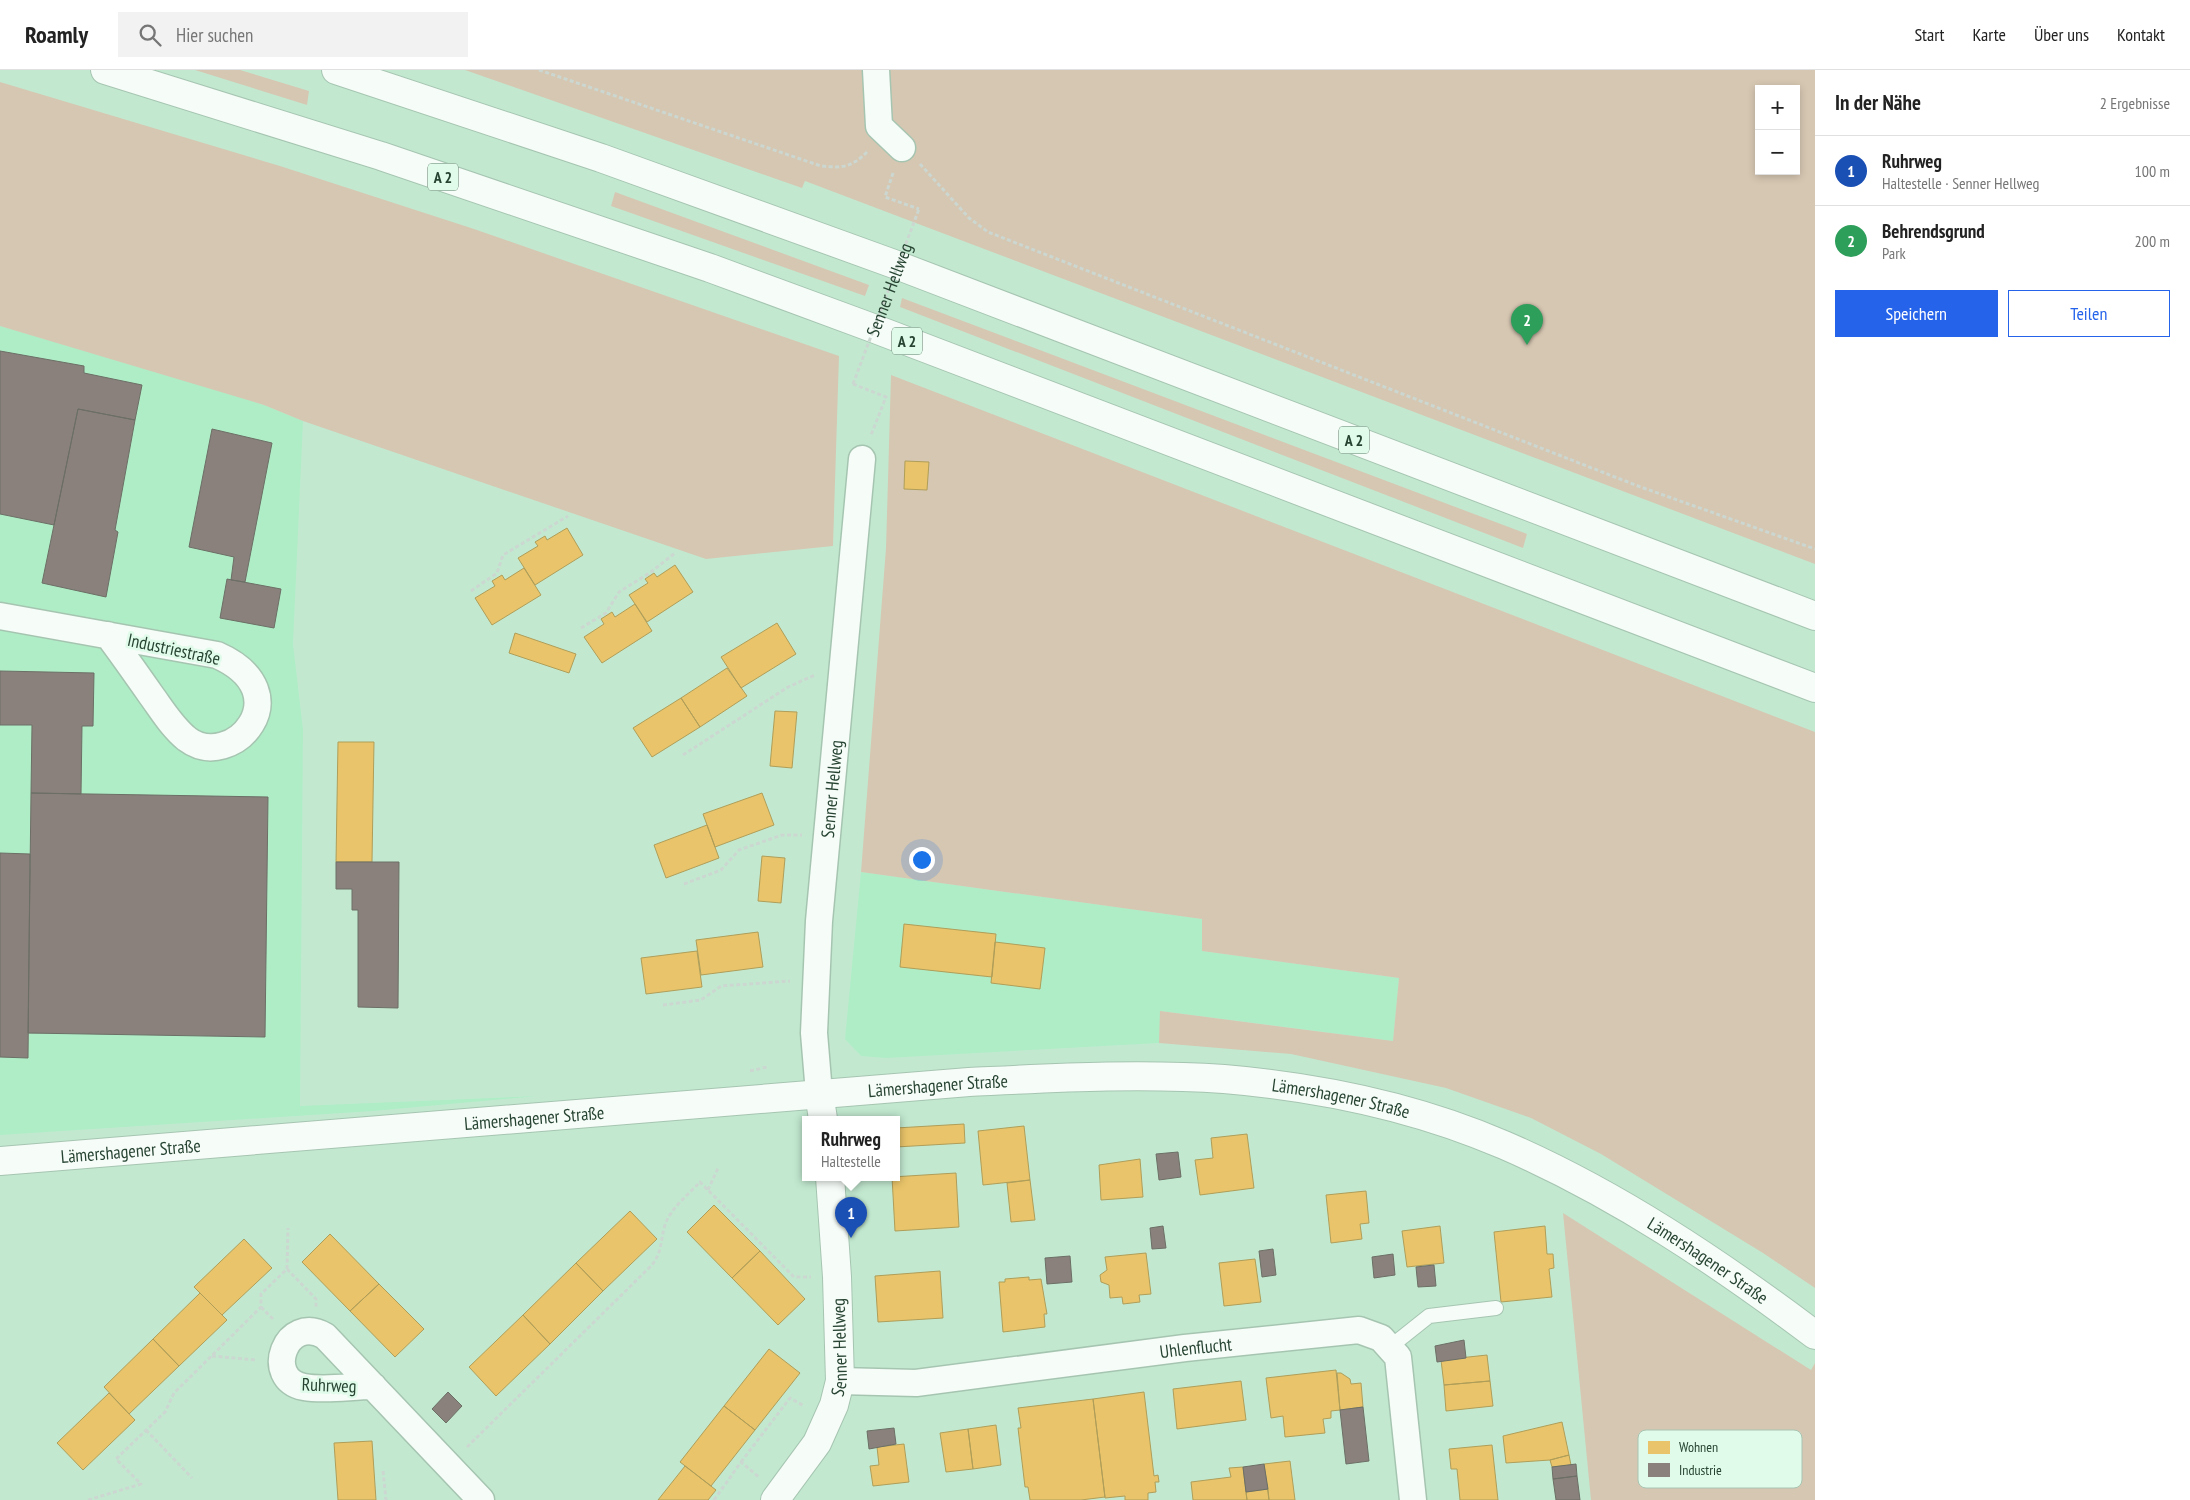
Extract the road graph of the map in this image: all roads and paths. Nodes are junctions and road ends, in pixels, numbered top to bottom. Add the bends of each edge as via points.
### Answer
1 (105, 70) edge
2 (336, 70) edge
3 (539, 70) edge
4 (876, 70) edge
5 (879, 126) junction
6 (899, 156) junction
7 (876, 422) dead end
8 (862, 459) dead end
9 (568, 516) dead end
10 (1815, 549) edge
11 (674, 553) dead end
12 (471, 591) dead end
13 (0, 616) edge
14 (1815, 616) edge
15 (582, 628) dead end
16 (108, 635) junction
17 (842, 667) junction
18 (1815, 688) edge
19 (683, 755) dead end
20 (827, 836) junction
21 (684, 884) dead end
22 (816, 980) junction
23 (663, 1005) dead end
24 (821, 1106) edge
25 (0, 1160) edge
26 (718, 1168) dead end
27 (830, 1181) edge
28 (708, 1190) junction
29 (288, 1228) dead end
30 (287, 1269) junction
31 (813, 1277) dead end
32 (1496, 1308) dead end
33 (316, 1331) junction
34 (1815, 1335) edge
35 (1390, 1347) junction
36 (211, 1356) junction
37 (281, 1363) junction
38 (840, 1381) junction
39 (373, 1386) junction
40 (828, 1420) junction
41 (146, 1430) junction
42 (741, 1462) junction
43 (448, 1465) junction
44 (383, 1471) dead end
45 (192, 1478) dead end
46 (777, 1497) edge
47 (88, 1500) edge
48 (386, 1500) edge
49 (482, 1500) edge
50 (714, 1500) edge
51 (1413, 1500) edge

1 - 18 main road, A 2 via 372,153 710,268
2 - 14 main road, A 2 via 591,155 885,260
3 - 5 path via 821,166 841,168 855,164 875,140
4 - 5 street
5 - 6 street
6 - 7 path, Senner Hellweg, bridge via 885,197 920,209 853,384 886,397
6 - 10 path via 912,155 969,218 988,232 1638,486
8 - 17 street, Senner Hellweg
9 - 12 path via 504,556 497,573
11 - 15 path via 618,592 606,613
13 - 16 street, Industriestraße
16 - 16 street, Industriestraße via 166,717 188,740 216,747 244,733 254,722 257,691 251,679 229,660
17 - 19 path via 825,670 788,687
17 - 20 street, Senner Hellweg
20 - 21 path via 782,835 739,850 721,870
20 - 22 street, Senner Hellweg
22 - 23 path via 721,986 701,1000
22 - 24 street, Senner Hellweg via 814,1033
24 - 25 main road, Lämershagener Straße
24 - 34 main road, Lämershagener Straße via 978,1081 1098,1076 1273,1084 1363,1100 1415,1113 1502,1144 1588,1186 1704,1256
26 - 28 path
27 - 38 main road, Senner Hellweg
28 - 31 path via 794,1277
28 - 43 path via 700,1182 665,1223 662,1249 652,1265
29 - 30 path
30 - 33 path via 316,1299
30 - 36 path via 261,1294 261,1307
32 - 35 lane via 1429,1316
33 - 37 street, Ruhrweg via 305,1331 292,1338 284,1349
33 - 39 street, Ruhrweg via 325,1336
35 - 38 street, Uhlenflucht via 1381,1338 1359,1330 1185,1348 916,1383
35 - 51 street via 1398,1358
36 - 37 path
36 - 41 path via 174,1393 165,1412
37 - 39 street, Ruhrweg via 291,1382 303,1387
38 - 40 main road, Senner Hellweg
39 - 43 street, Ruhrweg
40 - 42 path via 790,1398
40 - 46 main road, Senner Hellweg via 817,1443
41 - 45 path
41 - 47 path via 116,1459 140,1484
42 - 46 path
42 - 50 path
43 - 49 street, Ruhrweg
44 - 48 path

